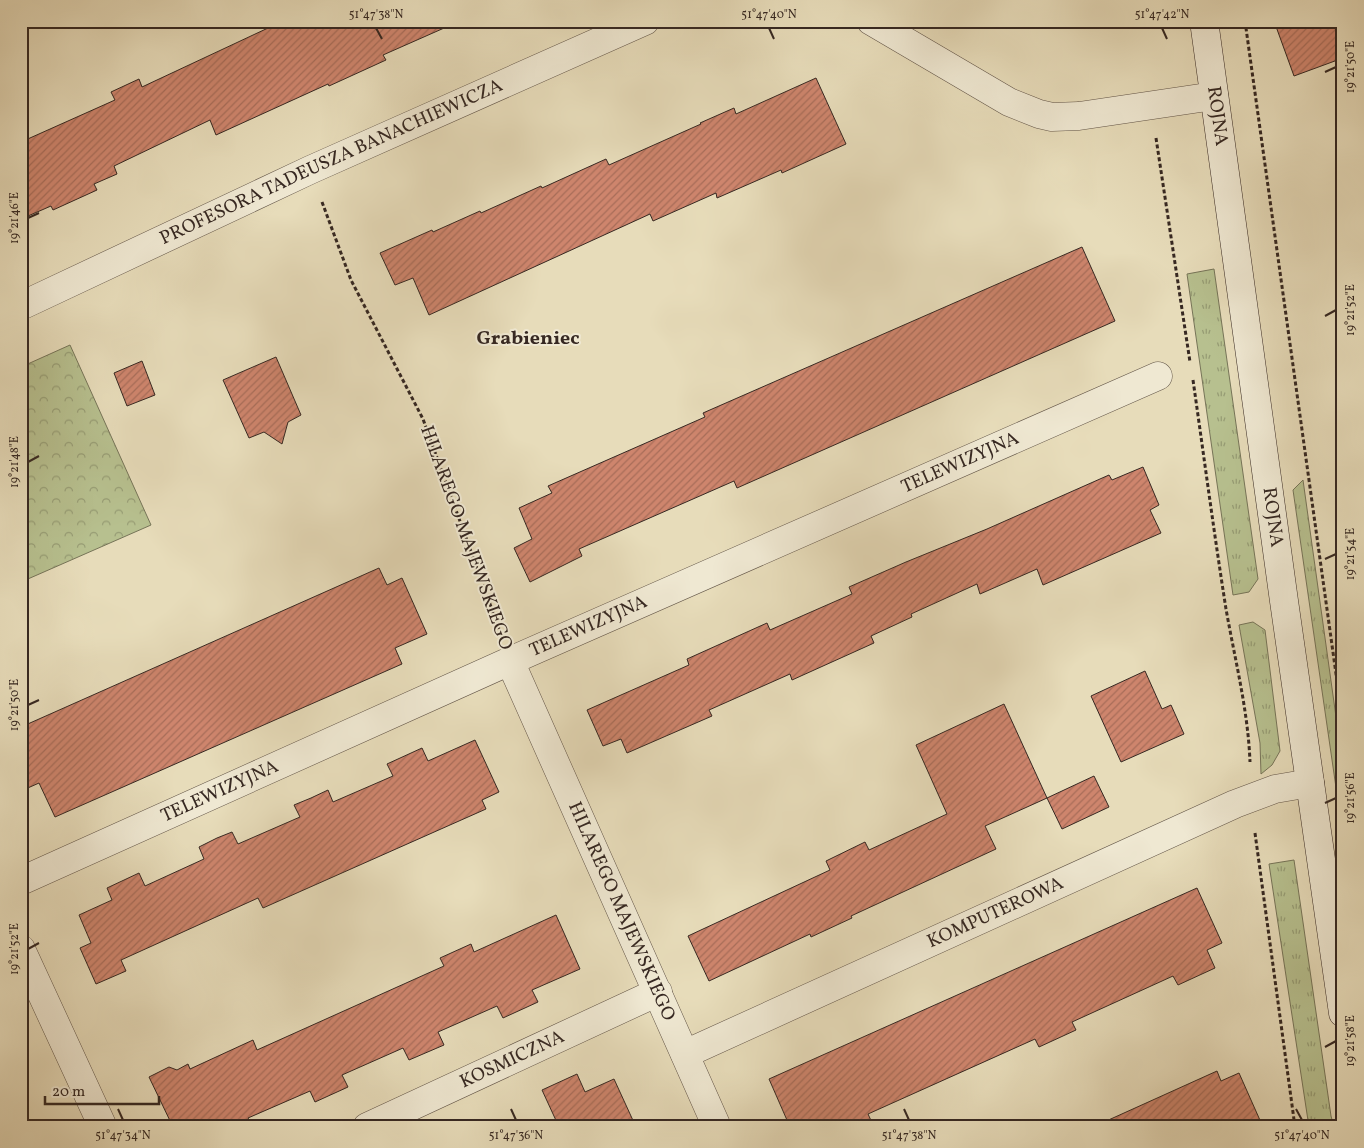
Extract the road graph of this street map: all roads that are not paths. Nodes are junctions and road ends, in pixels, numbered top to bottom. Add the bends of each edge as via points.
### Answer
1 (645, 21) edge
2 (871, 21) edge
3 (1204, 21) edge
4 (1214, 96) junction
5 (21, 306) edge
6 (1158, 376) dead end
7 (510, 661) junction
8 (1310, 783) junction
9 (21, 881) edge
10 (1334, 898) edge
11 (21, 949) edge
12 (658, 992) junction
13 (1343, 1013) edge
14 (685, 1054) junction
15 (103, 1127) edge
16 (367, 1127) edge
17 (717, 1127) edge

1 - 5 street, PROFESORA TADEUSZA BANACHIEWICZA via 310,170
2 - 4 street via 1009,102 1039,114 1063,118
3 - 4 street, ROJNA
4 - 8 street, ROJNA
6 - 7 street, TELEWIZYJNA
7 - 9 street, TELEWIZYJNA
7 - 12 street, HILAREGO MAJEWSKIEGO
8 - 10 street, ROJNA
8 - 14 street, KOMPUTEROWA via 1276,788 1251,798
10 - 13 street, ROJNA
11 - 15 street
12 - 14 street, HILAREGO MAJEWSKIEGO
12 - 16 street, KOSMICZNA
14 - 17 street, HILAREGO MAJEWSKIEGO

